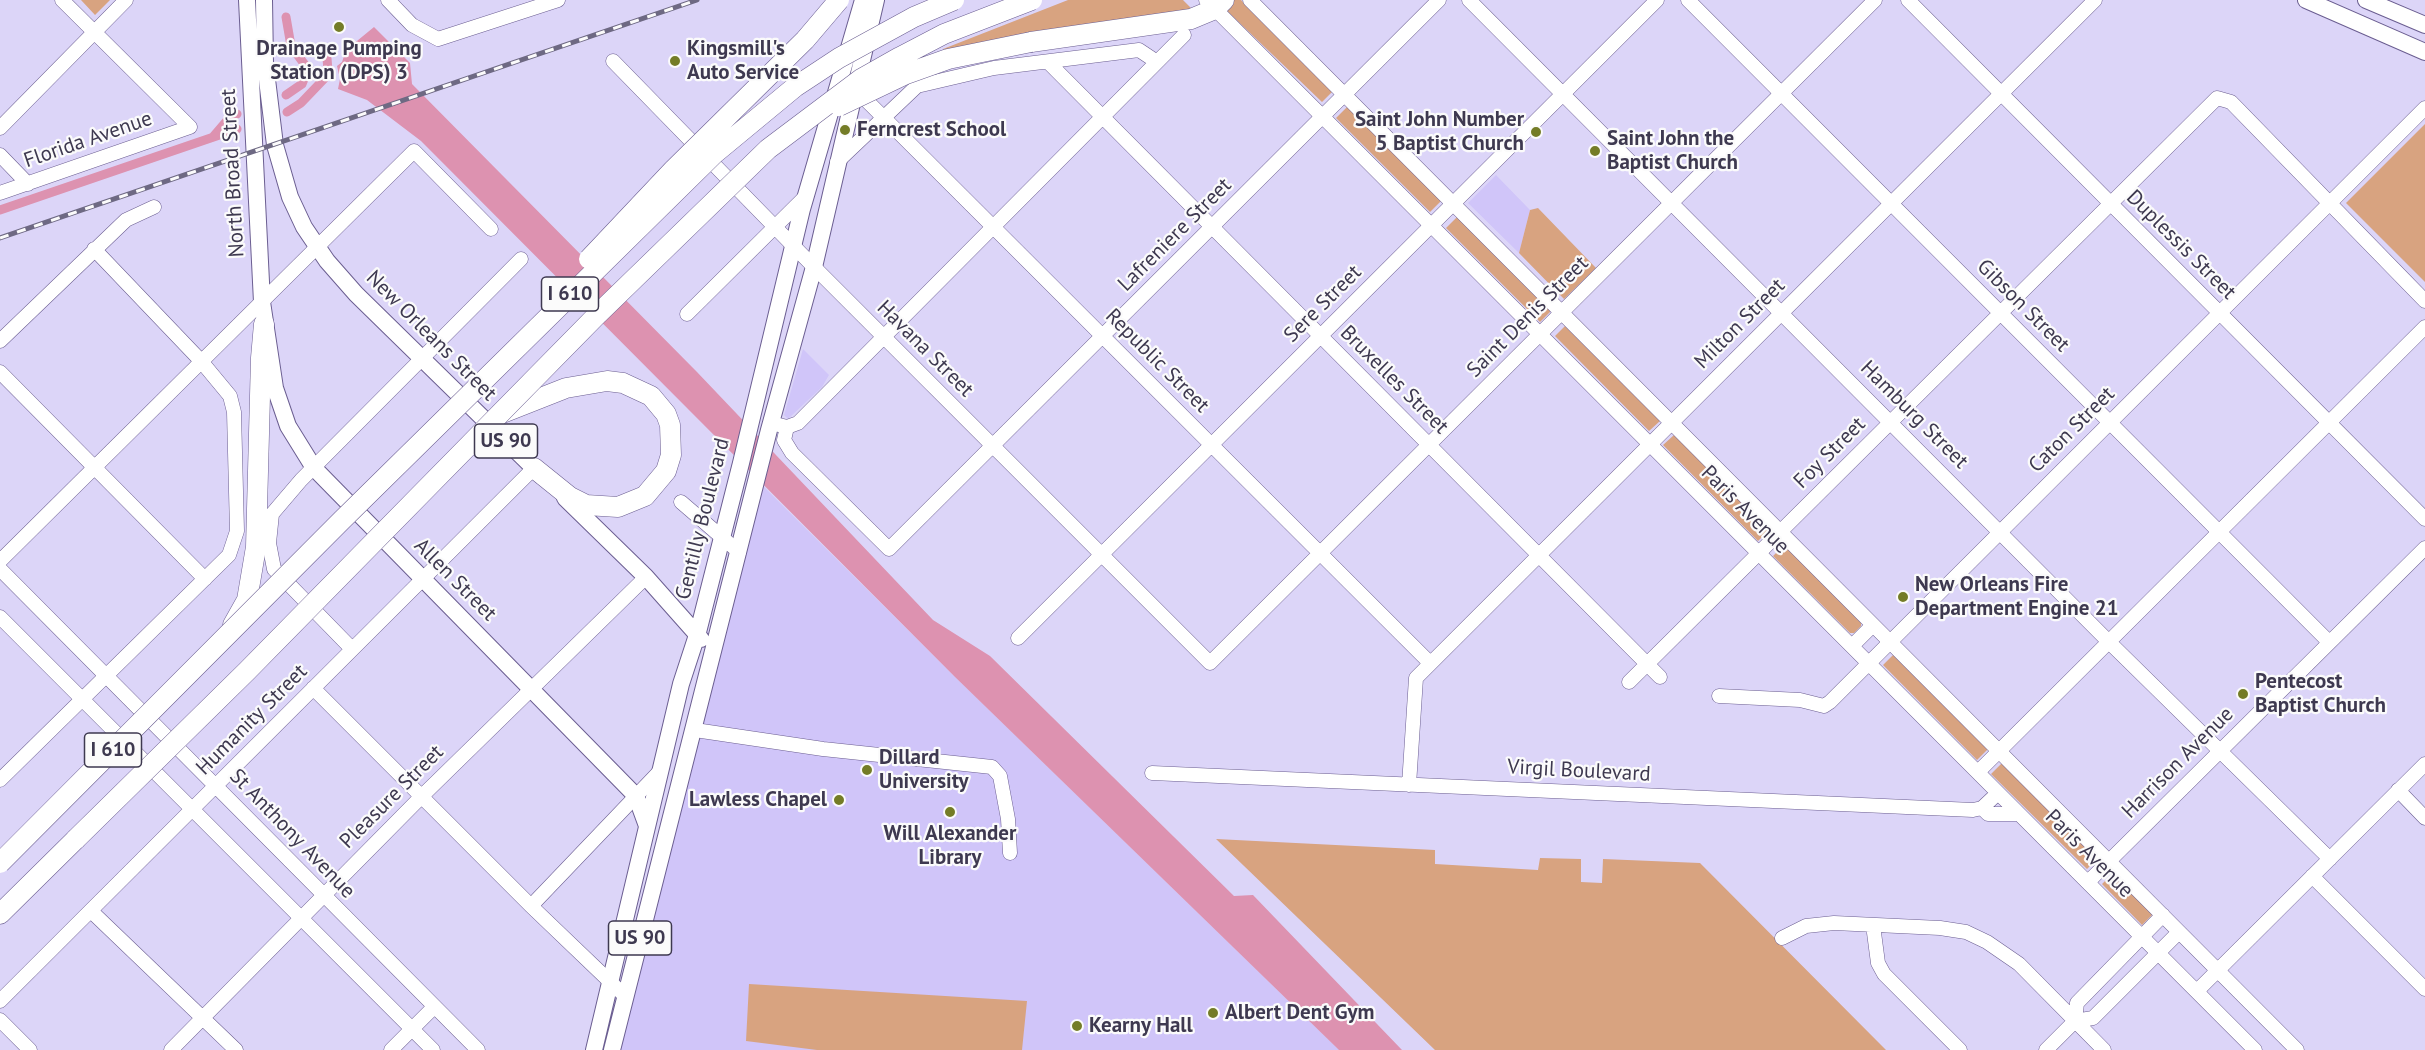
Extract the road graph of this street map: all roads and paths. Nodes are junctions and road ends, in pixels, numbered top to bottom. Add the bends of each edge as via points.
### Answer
1 (62, 0) edge
2 (126, 0) edge
3 (247, 0) edge
4 (264, 0) edge
5 (388, 0) edge
6 (839, 0) edge
7 (863, 0) edge
8 (876, 0) edge
9 (954, 0) edge
10 (1032, 0) edge
11 (1250, 0) edge
12 (1439, 0) edge
13 (1469, 0) edge
14 (1657, 0) edge
15 (1688, 0) edge
16 (1875, 0) edge
17 (1908, 0) edge
18 (2095, 0) edge
19 (2366, 0) edge
20 (553, 1) edge
21 (2314, 1) edge
22 (1215, 3) edge
23 (2425, 25) edge
24 (94, 33) junction
25 (1184, 35) dead end
26 (2425, 52) edge
27 (613, 61) dead end
28 (1048, 62) junction
29 (1157, 62) junction
30 (855, 88) junction
31 (2001, 93) junction
32 (1344, 94) junction
33 (1782, 94) junction
34 (1562, 95) junction
35 (2425, 108) edge
36 (884, 116) junction
37 (1322, 116) junction
38 (1103, 117) junction
39 (0, 128) edge
40 (275, 144) joint
41 (768, 149) junction
42 (0, 155) edge
43 (837, 163) junction
44 (28, 184) junction
45 (0, 193) edge
46 (806, 196) junction
47 (1672, 203) junction
48 (2111, 203) junction
49 (2328, 203) junction
50 (1453, 204) junction
51 (1891, 204) junction
52 (154, 207) dead end
53 (775, 226) junction
54 (1431, 226) junction
55 (992, 227) junction
56 (1212, 227) junction
57 (491, 229) dead end
58 (793, 246) junction
59 (317, 248) junction
60 (94, 249) junction
61 (521, 258) dead end
62 (814, 267) junction
63 (2425, 301) edge
64 (262, 302) junction
65 (2000, 312) junction
66 (1562, 313) junction
67 (1781, 313) junction
68 (2219, 313) junction
69 (687, 314) dead end
70 (2425, 327) edge
71 (265, 334) junction
72 (1540, 335) junction
73 (883, 336) junction
74 (1320, 336) junction
75 (1103, 337) junction
76 (525, 339) junction
77 (0, 341) edge
78 (201, 360) junction
79 (422, 360) junction
80 (0, 372) edge
81 (497, 415) junction
82 (1671, 422) junction
83 (1891, 422) junction
84 (2109, 422) junction
85 (2329, 423) junction
86 (776, 427) junction
87 (1650, 444) junction
88 (992, 445) junction
89 (1212, 446) junction
90 (1431, 446) junction
91 (95, 467) junction
92 (314, 468) junction
93 (534, 468) junction
94 (681, 502) dead end
95 (2425, 519) edge
96 (2000, 531) junction
97 (1780, 532) junction
98 (2219, 532) junction
99 (722, 537) junction
100 (2425, 548) edge
101 (739, 552) junction
102 (1759, 553) junction
103 (1539, 554) junction
104 (1102, 555) junction
105 (1321, 556) junction
106 (0, 561) edge
107 (0, 569) edge
108 (646, 577) junction
109 (423, 578) junction
110 (205, 579) junction
111 (0, 617) edge
112 (1873, 625) junction
113 (698, 632) junction
114 (225, 637) junction
115 (1018, 638) dead end
116 (1890, 642) junction
117 (2109, 642) junction
118 (2329, 642) junction
119 (1852, 646) junction
120 (352, 649) junction
121 (1210, 663) joint
122 (1430, 663) junction
123 (1869, 663) junction
124 (1647, 664) junction
125 (709, 668) junction
126 (1660, 677) dead end
127 (106, 678) junction
128 (1629, 682) dead end
129 (313, 688) junction
130 (531, 689) junction
131 (1719, 696) dead end
132 (82, 701) junction
133 (695, 730) junction
134 (1999, 751) junction
135 (2220, 751) junction
136 (2425, 764) edge
137 (660, 771) junction
138 (1152, 772) dead end
139 (1978, 772) junction
140 (0, 780) edge
141 (216, 785) junction
142 (1409, 785) junction
143 (2398, 790) junction
144 (1998, 793) junction
145 (636, 796) junction
146 (421, 797) junction
147 (1982, 808) junction
148 (191, 810) junction
149 (2019, 814) junction
150 (2425, 818) edge
151 (647, 827) junction
152 (1010, 853) dead end
153 (2330, 859) junction
154 (2108, 861) junction
155 (0, 863) edge
156 (2313, 876) junction
157 (2088, 882) junction
158 (323, 897) junction
159 (531, 906) junction
160 (91, 911) junction
161 (2163, 915) junction
162 (0, 916) edge
163 (301, 919) junction
164 (1873, 925) junction
165 (2179, 932) junction
166 (2142, 936) junction
167 (1782, 938) dead end
168 (2158, 953) junction
169 (2218, 970) junction
170 (610, 981) junction
171 (2425, 989) edge
172 (2197, 991) junction
173 (626, 996) junction
174 (0, 1001) edge
175 (434, 1007) junction
176 (202, 1018) junction
177 (0, 1020) edge
178 (2075, 1021) junction
179 (412, 1029) junction
180 (30, 1050) edge
181 (171, 1050) edge
182 (236, 1050) edge
183 (391, 1050) edge
184 (433, 1050) edge
185 (478, 1050) edge
186 (594, 1050) edge
187 (612, 1050) edge
188 (1960, 1050) edge
189 (2046, 1050) edge
190 (2104, 1050) edge
191 (2255, 1050) edge
192 (2297, 1050) edge

1 - 24 street
2 - 24 street
3 - 64 main road, North Broad Street
4 - 40 main road, North Broad Street / US 90 via 265,63
5 - 20 street via 422,33 438,39
6 - 76 highway, bridge via 806,40 616,229 531,322
7 - 46 main road, Gentilly Boulevard
8 - 30 main road, Gentilly Boulevard
9 - 76 highway, I 610, bridge via 839,58 761,114 692,174
10 - 41 highway, I 610, bridge via 944,34 861,79
11 - 32 street, Paris Avenue
12 - 32 street, Lafreniere Street
13 - 34 street, Hamburg Street
14 - 34 street, Sere Street
15 - 33 street, Gibson Street
16 - 33 street, Saint Denis Street
17 - 31 street, Duplessis Street
18 - 31 street, Milton Street
19 - 23 main road
21 - 26 main road
22 - 37 street, Paris Avenue
22 - 41 highway, bridge via 1183,21 1031,42 948,59 842,105
24 - 39 street
24 - 44 street, Florida Avenue via 190,128
25 - 29 street
27 - 53 street, Havana Street
28 - 29 street via 1139,50
28 - 36 street via 957,75 917,86
28 - 38 street, Bruxelles Street
29 - 38 street
30 - 36 street, Republic Street
30 - 43 main road, Gentilly Boulevard
31 - 48 street, Duplessis Street
31 - 51 street, Milton Street
32 - 37 street, Lafreniere Street
32 - 50 street, Paris Avenue
33 - 47 street, Saint Denis Street
33 - 51 street, Gibson Street
34 - 47 street, Hamburg Street
34 - 50 street, Sere Street
35 - 49 street, Caton Street
36 - 43 street
36 - 55 street, Republic Street
37 - 54 street, Paris Avenue
37 - 56 street, Lafreniere Street
38 - 55 street
38 - 56 street, Bruxelles Street
40 - 59 main road, New Orleans Street / US 90 via 290,197
41 - 81 highway, I 610, bridge
42 - 44 street
43 - 62 main road, Gentilly Boulevard
44 - 45 street, Florida Avenue
46 - 53 street
46 - 58 main road, Gentilly Boulevard
47 - 66 street, Saint Denis Street
47 - 67 street, Hamburg Street
48 - 49 street, Foy Street via 2217,98 2231,102
48 - 65 street, Foy Street
48 - 68 street, Duplessis Street
49 - 63 street
49 - 68 street, Caton Street
50 - 54 street, Sere Street
50 - 66 street, Paris Avenue
51 - 65 street, Gibson Street
51 - 67 street, Milton Street
52 - 60 street via 126,220
53 - 58 street, Havana Street
53 - 69 street
54 - 72 street, Paris Avenue
54 - 74 street, Sere Street
55 - 73 street
55 - 75 street, Republic Street
56 - 74 street, Bruxelles Street
56 - 75 street, Lafreniere Street
57 - 59 street via 414,151
58 - 62 street, Havana Street
58 - 99 main road, Gentilly Boulevard
59 - 64 street
59 - 79 main road, New Orleans Street / US 90 via 356,294
60 - 77 street
60 - 78 street
61 - 79 street
62 - 73 street, Havana Street
62 - 86 main road, Gentilly Boulevard
64 - 71 main road, North Broad Street
64 - 78 street
65 - 83 street, Foy Street
65 - 84 street, Gibson Street
66 - 72 street, Saint Denis Street
66 - 82 street, Paris Avenue
67 - 82 street, Milton Street
67 - 83 street, Hamburg Street
68 - 84 street, Caton Street
68 - 85 street, Duplessis Street
70 - 85 street
71 - 92 main road, Allen Street via 281,410
71 - 114 highway, bridge via 251,585 241,614
72 - 87 street, Paris Avenue
72 - 90 street, Saint Denis Street
73 - 86 street via 798,423
73 - 88 street, Havana Street
74 - 89 street, Sere Street
74 - 90 street, Bruxelles Street
75 - 88 street, Lafreniere Street
75 - 89 street, Republic Street
76 - 114 highway, I 610, bridge
78 - 91 street
78 - 110 street via 223,384 234,412 237,531 229,555
79 - 92 street
79 - 93 main road, New Orleans Street / US 90
80 - 91 street
81 - 93 highway via 566,388 607,381 623,383 651,396 666,414 672,438 671,455 666,471 645,496 618,507 586,505
81 - 162 highway, I 610, bridge
82 - 87 street, Milton Street
82 - 97 street, Paris Avenue
83 - 96 street, Hamburg Street
83 - 97 street, Foy Street
84 - 96 street, Caton Street
84 - 98 street, Gibson Street
85 - 95 street, Duplessis Street
85 - 98 street
86 - 88 street, Lafreniere Street via 792,453 889,549
86 - 101 main road, Gentilly Boulevard
87 - 102 street, Paris Avenue
87 - 103 street, Milton Street
88 - 104 street, Havana Street
89 - 104 street, Sere Street
89 - 105 street, Republic Street
90 - 103 street, Bruxelles Street
90 - 105 street, Saint Denis Street
91 - 106 street
91 - 110 street
92 - 109 main road, Allen Street
92 - 120 street via 272,514 270,559 274,569
93 - 108 main road, New Orleans Street / US 90
93 - 109 street, Humanity Street
94 - 99 street
96 - 116 street, Caton Street
96 - 117 street, Hamburg Street
97 - 102 street, Foy Street
97 - 112 street, Paris Avenue
98 - 117 street
98 - 118 street, Gibson Street
99 - 101 street
99 - 113 main road, Gentilly Boulevard
100 - 118 street, Harrison Avenue
101 - 125 main road, Gentilly Boulevard
102 - 119 street, Paris Avenue
102 - 124 street, Foy Street
103 - 122 street, Milton Street
103 - 124 street, Bruxelles Street
104 - 115 street, Sere Street
104 - 121 street, Havana Street
105 - 121 street, Saint Denis Street
105 - 122 street, Republic Street
107 - 127 street, St Anthony Avenue
108 - 113 main road, New Orleans Street / US 90
108 - 130 street, Pleasure Street
109 - 120 street, Humanity Street
109 - 130 main road, Allen Street
110 - 127 street
111 - 132 street
112 - 116 street, Paris Avenue
112 - 119 street
113 - 125 main road, New Orleans Street / US 90
113 - 137 main road, Gentilly Boulevard
114 - 155 highway, I 610, bridge
116 - 123 street, Caton Street
116 - 134 street, Paris Avenue
117 - 134 street
117 - 135 street, Hamburg Street
118 - 135 street, Harrison Avenue
119 - 123 street, Paris Avenue
120 - 129 street, Humanity Street
122 - 142 street, Milton Street via 1416,678
123 - 131 street, Caton Street via 1824,706 1800,700
123 - 139 street, Paris Avenue
124 - 126 street, Bruxelles Street
124 - 128 street, Foy Street
125 - 133 main road, Gentilly Boulevard / US 90
127 - 132 street
127 - 141 street, St Anthony Avenue
129 - 141 street, Humanity Street
129 - 146 street
130 - 145 main road, Allen Street
130 - 146 street, Pleasure Street
132 - 140 street
132 - 148 street
133 - 152 street via 823,749 992,767 1000,776
133 - 173 main road, Gentilly Boulevard / US 90
134 - 139 street
134 - 154 street, Paris Avenue
135 - 153 street, Hamburg Street
135 - 154 street, Harrison Avenue
136 - 143 street
137 - 145 street
137 - 151 main road, Gentilly Boulevard
138 - 142 street, Virgil Boulevard
139 - 144 street, Paris Avenue
141 - 148 street, Humanity Street
141 - 158 street, St Anthony Avenue
142 - 147 street, Virgil Boulevard
143 - 150 street
143 - 153 street
144 - 147 street
144 - 149 street, Paris Avenue
145 - 151 main road, Allen Street
145 - 159 street
146 - 158 street, Pleasure Street
146 - 159 street
147 - 149 street, Virgil Boulevard via 1988,814
148 - 160 street, Humanity Street
148 - 163 street
149 - 157 street, Paris Avenue
151 - 170 main road, Gentilly Boulevard / US 90
153 - 156 street
154 - 157 street, Harrison Avenue
154 - 161 street, Paris Avenue
156 - 169 street
156 - 171 street
157 - 166 street, Paris Avenue
158 - 163 street, Pleasure Street
158 - 175 street, St Anthony Avenue
159 - 170 street
160 - 174 street, Humanity Street
160 - 176 street
161 - 165 street, Paris Avenue
161 - 166 street
163 - 176 street, Pleasure Street
163 - 179 street
164 - 167 street via 1818,923
164 - 178 street via 1966,932 2019,964
164 - 188 street via 1877,957 1884,974
165 - 168 street
165 - 169 street, Paris Avenue
166 - 168 street, Paris Avenue
166 - 178 street via 2077,1003
168 - 172 street, Paris Avenue
168 - 178 street via 2093,1018
169 - 172 street
169 - 192 street, Paris Avenue
170 - 173 street
170 - 186 main road, Gentilly Boulevard / US 90
172 - 191 street, Paris Avenue
173 - 187 main road, Gentilly Boulevard / US 90
175 - 179 street
175 - 185 street, St Anthony Avenue
176 - 181 street, Pleasure Street
176 - 182 street
177 - 180 street
178 - 189 street
178 - 190 street
179 - 183 street
179 - 184 street

